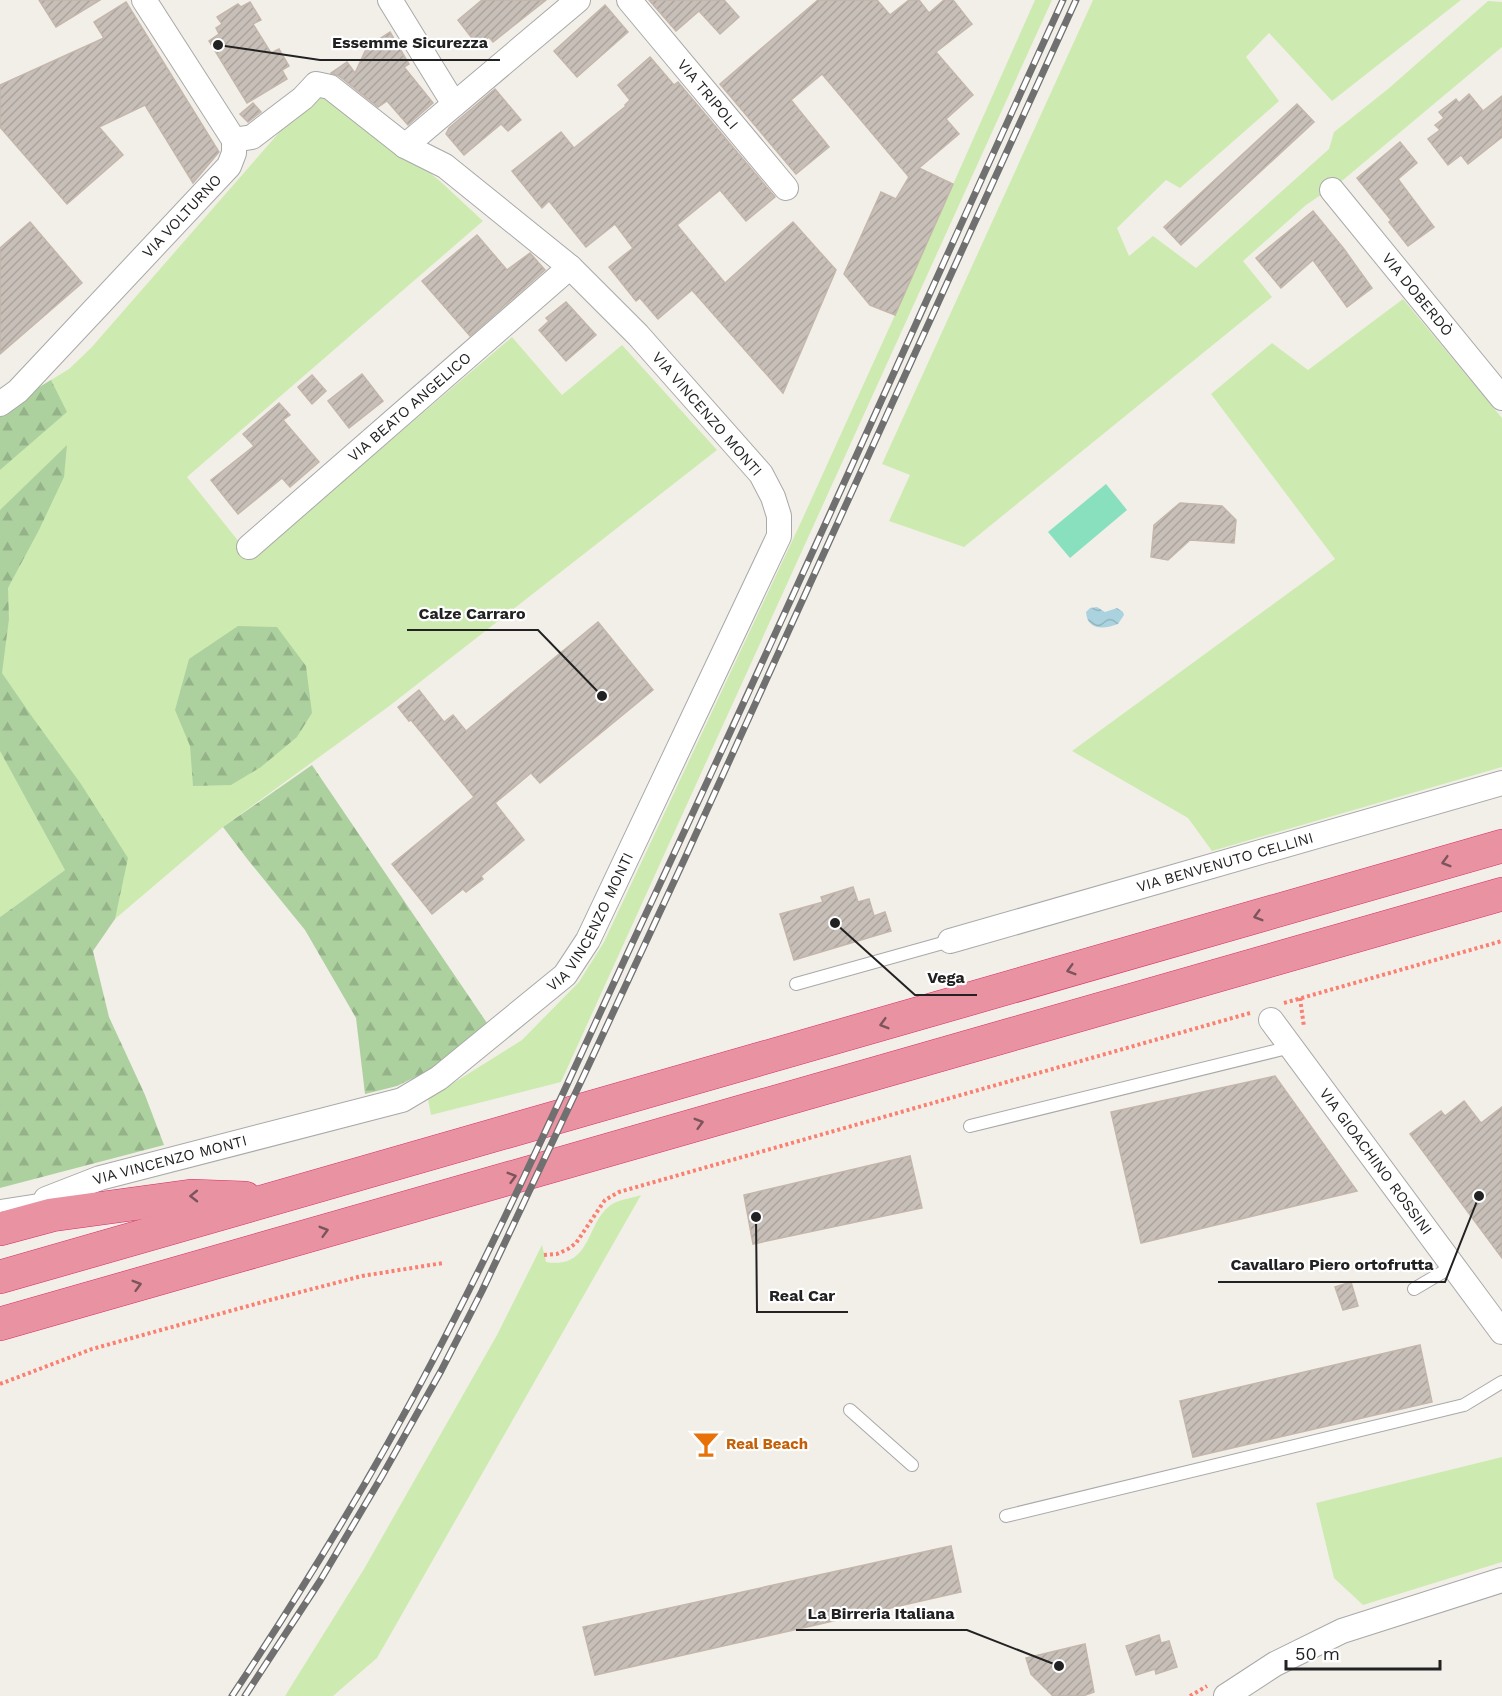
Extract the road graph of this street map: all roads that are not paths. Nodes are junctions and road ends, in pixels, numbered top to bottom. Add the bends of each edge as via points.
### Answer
1 (144, 0) edge
2 (390, 0) edge
3 (578, 0) edge
4 (629, 0) edge
5 (454, 104) junction
6 (234, 140) junction
7 (405, 146) junction
8 (786, 188) dead end
9 (1332, 190) dead end
10 (570, 267) junction
11 (1501, 394) edge
12 (0, 404) edge
13 (249, 547) dead end
14 (1502, 783) edge
15 (1502, 846) edge
16 (1502, 894) edge
17 (950, 941) joint
18 (796, 984) dead end
19 (1268, 1012) road end
20 (1291, 1047) junction
21 (970, 1126) dead end
22 (274, 1199) junction
23 (0, 1206) edge
24 (49, 1207) junction
25 (0, 1229) edge
26 (1453, 1266) junction
27 (0, 1277) edge
28 (1414, 1289) dead end
29 (90, 1298) junction
30 (0, 1324) edge
31 (1502, 1332) edge
32 (0, 1344) edge
33 (1502, 1382) edge
34 (850, 1410) dead end
35 (912, 1465) dead end
36 (1006, 1516) dead end
37 (1502, 1580) edge
38 (1226, 1696) edge

1 - 6 street
2 - 5 street
3 - 5 street
4 - 8 street, VIA TRIPOLI
5 - 7 street
6 - 7 street, VIA VINCENZO MONTI via 252,137 316,84 330,87
6 - 12 street, VIA VOLTURNO via 229,166 18,391
7 - 10 street, VIA VINCENZO MONTI via 445,166
9 - 11 street, VIA DOBERDÒ
10 - 13 street, VIA BEATO ANGELICO
10 - 24 street, VIA VINCENZO MONTI via 638,335 761,474 779,516 779,536 588,940 565,975 439,1078 402,1100 100,1178
14 - 17 street, VIA BENVENUTO CELLINI
15 -> 22 highway
29 -> 16 highway
17 - 18 lane
19 - 20 street, VIA GIOACHINO ROSSINI
20 - 21 lane
20 - 26 street, VIA GIOACHINO ROSSINI
22 -> 24 highway via 191,1196
22 - 27 highway
23 - 24 lane, VIA VINCENZO MONTI
24 - 25 highway
26 - 28 lane
26 - 31 street, VIA GIOACHINO ROSSINI
29 - 30 highway
29 - 32 highway
33 - 36 lane via 1464,1405
34 - 35 lane
37 - 38 street via 1342,1631 1275,1664

